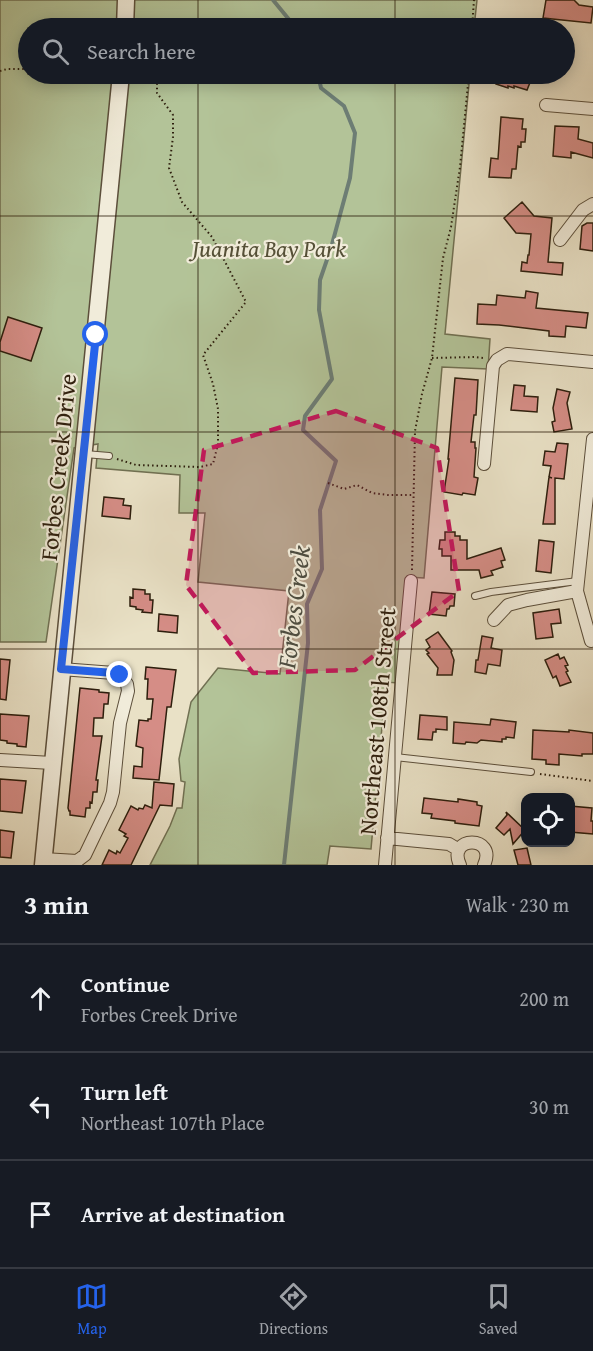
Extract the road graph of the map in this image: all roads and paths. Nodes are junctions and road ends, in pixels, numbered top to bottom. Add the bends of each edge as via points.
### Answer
1 (126, 0) edge
2 (474, 0) edge
3 (125, 18) edge
4 (473, 18) edge
5 (18, 69) edge
6 (0, 71) edge
7 (120, 84) edge
8 (157, 84) edge
9 (468, 84) edge
10 (546, 105) dead end
11 (593, 109) edge
12 (593, 204) edge
13 (560, 240) dead end
14 (432, 358) junction
15 (497, 360) junction
16 (593, 362) edge
17 (593, 439) edge
18 (84, 454) junction
19 (109, 456) joint
20 (484, 464) dead end
21 (328, 483) dead end
22 (412, 495) junction
23 (411, 581) joint
24 (577, 586) junction
25 (475, 596) dead end
26 (494, 620) dead end
27 (591, 641) dead end
28 (61, 669) junction
29 (395, 757) junction
30 (0, 760) edge
31 (52, 763) junction
32 (531, 772) joint
33 (593, 781) edge
34 (387, 837) junction
35 (459, 850) junction
36 (43, 862) edge
37 (385, 865) edge
38 (460, 865) edge
39 (484, 865) edge

1 - 3 street
2 - 4 path
5 - 6 path
7 - 18 street, Forbes Creek Drive
8 - 19 path via 157,93 173,115 169,168 182,202 212,237 246,302 203,355 218,409 219,444 213,464 135,465
9 - 14 path
10 - 11 street
12 - 13 street via 583,210
14 - 15 path
14 - 22 path via 415,431
15 - 16 street via 507,354
15 - 20 street via 493,366
17 - 24 street
18 - 19 lane
18 - 28 street, Forbes Creek Drive
21 - 22 path via 344,489 357,486 372,493
22 - 23 path
23 - 29 street, Northeast 108th Street
24 - 25 lane
24 - 26 street via 508,605
24 - 27 street
28 - 31 street, Forbes Creek Drive
28 - 36 street via 114,673 120,675 128,691 120,723 113,792 85,855 77,861
29 - 32 lane
29 - 34 street, Northeast 108th Street
30 - 31 street
31 - 36 street, Forbes Creek Drive
32 - 33 path
34 - 35 street via 449,844
34 - 37 street, Northeast 108th Street
35 - 38 street
35 - 39 street via 472,842 481,845 486,854

